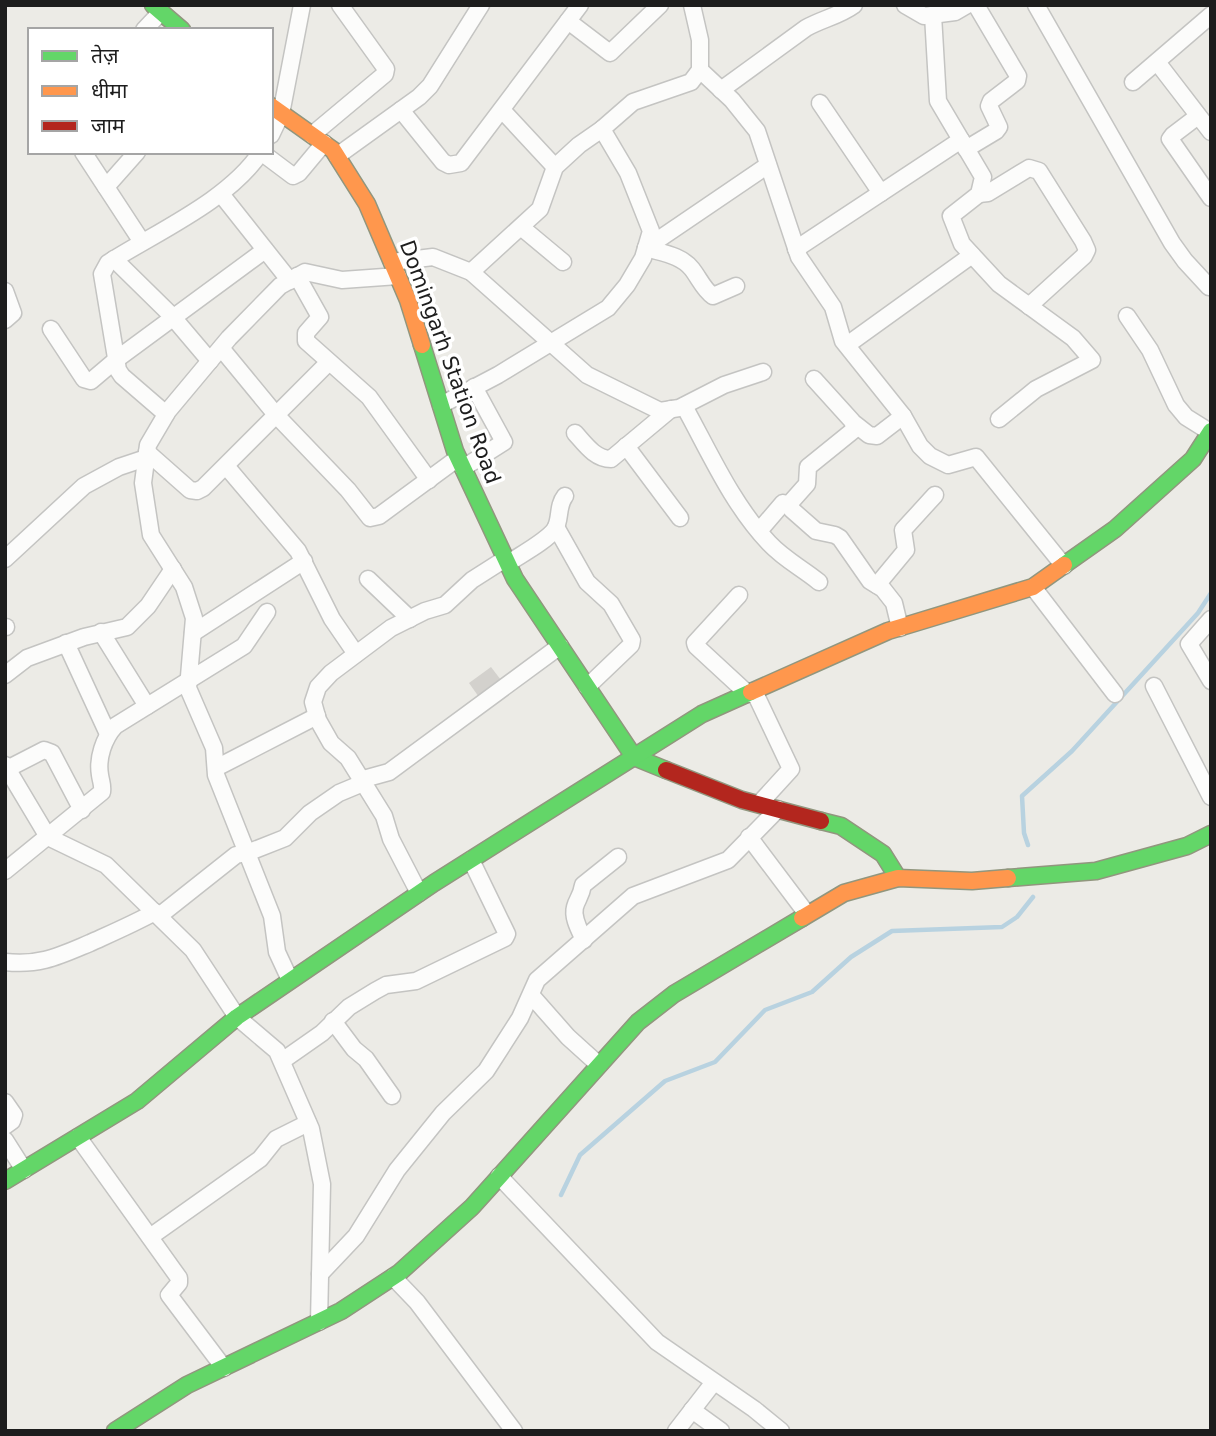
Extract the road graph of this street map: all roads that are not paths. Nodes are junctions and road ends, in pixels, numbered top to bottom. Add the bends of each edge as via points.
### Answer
1 (302, 5) edge
2 (340, 5) edge
3 (481, 5) edge
4 (580, 5) edge
5 (660, 5) edge
6 (692, 5) edge
7 (853, 5) edge
8 (905, 5) edge
9 (967, 5) edge
10 (976, 5) edge
11 (1036, 5) edge
12 (157, 9) edge
13 (933, 15) junction
14 (1211, 16) edge
15 (568, 21) junction
16 (145, 28) edge
17 (180, 28) edge
18 (1157, 62) junction
19 (700, 70) junction
20 (1133, 82) dead end
21 (721, 90) junction
22 (820, 103) dead end
23 (276, 110) edge
24 (401, 110) junction
25 (502, 110) junction
26 (1198, 116) junction
27 (602, 129) junction
28 (1211, 132) edge
29 (318, 139) junction
30 (964, 144) junction
31 (84, 154) edge
32 (135, 154) edge
33 (259, 154) edge
34 (264, 154) edge
35 (337, 156) junction
36 (768, 165) junction
37 (555, 167) junction
38 (106, 187) junction
39 (881, 193) junction
40 (221, 194) junction
41 (979, 194) junction
42 (1211, 198) edge
43 (521, 227) junction
44 (142, 242) junction
45 (646, 248) junction
46 (796, 248) junction
47 (265, 250) junction
48 (972, 255) junction
49 (114, 259) junction
50 (563, 262) dead end
51 (395, 269) junction
52 (471, 272) junction
53 (293, 279) junction
54 (736, 286) dead end
55 (1209, 287) edge
56 (5, 291) edge
57 (1029, 306) junction
58 (1127, 316) dead end
59 (174, 319) junction
60 (5, 320) edge
61 (51, 330) dead end
62 (551, 343) junction
63 (847, 345) junction
64 (221, 348) junction
65 (117, 359) junction
66 (210, 361) junction
67 (329, 362) junction
68 (763, 372) dead end
69 (814, 379) dead end
70 (474, 387) junction
71 (441, 405) junction
72 (678, 407) junction
73 (166, 414) junction
74 (277, 416) junction
75 (903, 416) junction
76 (999, 419) dead end
77 (855, 424) junction
78 (1211, 432) edge
79 (575, 433) dead end
80 (626, 446) junction
81 (146, 455) junction
82 (461, 463) junction
83 (226, 466) junction
84 (429, 480) junction
85 (935, 495) dead end
86 (565, 496) dead end
87 (783, 503) dead end
88 (680, 518) dead end
89 (556, 527) junction
90 (759, 531) junction
91 (5, 559) edge
92 (304, 561) junction
93 (506, 561) junction
94 (1064, 566) junction
95 (173, 569) junction
96 (368, 579) dead end
97 (819, 582) dead end
98 (877, 585) junction
99 (1032, 587) junction
100 (739, 595) dead end
101 (267, 612) dead end
102 (410, 619) junction
103 (1211, 619) edge
104 (900, 628) junction
105 (101, 632) junction
106 (193, 633) junction
107 (66, 643) junction
108 (559, 646) junction
109 (356, 654) junction
110 (5, 675) edge
111 (189, 679) junction
112 (1211, 681) edge
113 (1154, 686) dead end
114 (587, 687) junction
115 (751, 692) junction
116 (1115, 694) dead end
117 (147, 706) junction
118 (317, 716) junction
119 (108, 734) junction
120 (634, 757) junction
121 (6, 767) edge
122 (216, 768) junction
123 (361, 781) junction
124 (1211, 797) edge
125 (759, 804) junction
126 (778, 809) junction
127 (82, 810) junction
128 (1211, 834) edge
129 (48, 837) junction
130 (749, 837) junction
131 (247, 853) junction
132 (618, 856) dead end
133 (471, 860) junction
134 (5, 871) edge
135 (898, 878) junction
136 (419, 893) junction
137 (157, 914) junction
138 (807, 914) junction
139 (584, 940) junction
140 (5, 962) edge
141 (290, 980) junction
142 (531, 995) junction
143 (237, 1017) junction
144 (334, 1021) junction
145 (282, 1061) junction
146 (599, 1065) junction
147 (392, 1096) dead end
148 (5, 1102) edge
149 (308, 1123) junction
150 (5, 1126) edge
151 (78, 1137) junction
152 (5, 1140) edge
153 (24, 1170) junction
154 (499, 1176) junction
155 (5, 1181) edge
156 (150, 1237) junction
157 (320, 1273) junction
158 (393, 1278) junction
159 (319, 1322) junction
160 (224, 1368) junction
161 (713, 1382) junction
162 (692, 1410) junction
163 (114, 1431) edge
164 (514, 1431) edge
165 (676, 1431) edge
166 (721, 1431) edge
167 (781, 1431) edge

1 - 23 street
2 - 29 street via 386,69
3 - 24 street via 430,86
4 - 15 street
5 - 15 street via 610,53
6 - 19 street via 700,40
7 - 21 street via 806,27
8 - 13 street via 924,16
9 - 13 street
10 - 30 street via 1018,76 989,106 999,127 996,131
11 - 55 street via 1172,243
12 - 16 street
12 - 17 street
13 - 30 street via 939,101
14 - 18 street
15 - 25 street
18 - 20 street
18 - 26 street
19 - 21 street
19 - 27 street via 691,82 633,102
21 - 36 street via 757,131
22 - 39 street
23 - 29 street, Domingarh Station Road
24 - 25 street via 449,165 461,163
24 - 35 street
25 - 37 street
26 - 28 street
26 - 42 street via 1171,139
27 - 37 street
27 - 45 street via 628,173 651,231
29 - 34 street via 293,176
29 - 35 street, Domingarh Station Road
30 - 39 street
30 - 41 street via 983,177
31 - 38 street
32 - 38 street
33 - 40 street
35 - 51 street, Domingarh Station Road via 367,204
36 - 45 street
36 - 46 street
37 - 43 street via 540,209
38 - 44 street
39 - 46 street
40 - 44 street
40 - 47 street
41 - 48 street via 951,216 962,244
41 - 57 street via 1034,168 1083,241 1084,256
43 - 50 street
43 - 52 street
44 - 49 street
45 - 54 street via 680,258 713,296
45 - 62 street via 627,285 608,308
46 - 63 street via 833,307
47 - 53 street
47 - 59 street
48 - 57 street via 999,284
48 - 63 street
49 - 59 street
49 - 65 street via 102,274
51 - 52 street via 433,257
51 - 53 street via 342,280 304,272
51 - 71 street, Domingarh Station Road
52 - 62 street
53 - 64 street via 280,286
53 - 67 street via 320,317 306,333 306,341
56 - 60 street via 13,308
57 - 76 street via 1073,338 1092,360 1036,389
58 - 78 street via 1150,350 1176,405
59 - 65 street
59 - 66 street
61 - 65 street via 87,382
62 - 70 street
62 - 72 street via 587,374 660,411
63 - 75 street
64 - 66 street
64 - 74 street
65 - 73 street via 122,376
66 - 73 street
67 - 74 street
67 - 84 street via 369,397
68 - 72 street
69 - 77 street
70 - 71 street
70 - 82 street via 504,442
71 - 82 street, Domingarh Station Road
72 - 80 street
72 - 90 street
73 - 81 street
74 - 83 street
74 - 84 street via 370,518
75 - 77 street via 877,436
75 - 94 street via 920,446 943,463 976,457
77 - 98 street via 855,429 808,467 807,484 790,506 816,531 840,538
78 - 94 street via 1193,459 1115,529
79 - 80 street via 605,460
80 - 88 street
81 - 83 street via 197,491
81 - 91 street via 84,486
81 - 95 street via 144,483 152,535
82 - 84 street
82 - 93 street, Domingarh Station Road
83 - 92 street
85 - 98 street via 902,530 906,550
86 - 89 street
87 - 90 street
89 - 93 street
89 - 114 street via 587,582 617,612 632,640
90 - 97 street via 792,564
92 - 106 street
92 - 109 street via 332,619
93 - 102 street via 472,580 445,605
93 - 108 street, Domingarh Station Road
94 - 99 street
95 - 105 street via 135,621
95 - 106 street via 194,618
96 - 102 street
98 - 104 street via 894,603
99 - 104 street
99 - 116 street
100 - 115 street via 695,643
101 - 111 street via 244,646
102 - 109 street
103 - 112 street via 1189,644
104 - 115 street
105 - 107 street
105 - 117 street
106 - 111 street
107 - 110 street via 27,658
107 - 119 street
108 - 114 street, Domingarh Station Road
108 - 123 street via 389,772
109 - 118 street via 317,687 313,702
111 - 117 street
111 - 122 street via 188,688 214,748
113 - 124 street
114 - 120 street, Domingarh Station Road
115 - 120 street via 702,714
115 - 125 street via 791,769
117 - 119 street
118 - 122 street
118 - 123 street via 331,743 348,758
119 - 127 street via 101,757 102,792
120 - 125 street
120 - 133 street
121 - 127 street via 49,751
121 - 129 street
122 - 131 street
123 - 131 street via 310,813 285,838
123 - 136 street via 384,816
125 - 126 street
126 - 130 street
126 - 135 street via 841,826 883,854
127 - 129 street
128 - 135 street via 1186,846 1096,871 972,881
129 - 134 street
129 - 137 street via 106,865
130 - 138 street
130 - 139 street via 728,860 633,896
131 - 137 street via 236,855
131 - 141 street
132 - 139 street via 583,885 575,910
133 - 136 street
133 - 144 street via 505,938 416,981 386,985
135 - 138 street via 844,893
136 - 141 street
137 - 140 street via 52,960
137 - 143 street via 193,950
138 - 146 street via 674,994 638,1022
139 - 142 street via 537,980
141 - 143 street
142 - 146 street
142 - 157 street via 486,1071 443,1113 397,1170 356,1236
143 - 145 street via 277,1051
143 - 151 street via 137,1101
144 - 145 street
144 - 147 street
145 - 149 street
146 - 154 street
148 - 150 street via 14,1115
149 - 156 street via 271,1143 260,1159
149 - 157 street via 322,1184
151 - 153 street
151 - 156 street
152 - 153 street
153 - 155 street
154 - 158 street via 472,1207
154 - 161 street via 647,1334
156 - 160 street via 181,1280 169,1295
157 - 159 street
158 - 159 street
158 - 164 street via 417,1302
159 - 160 street
160 - 163 street via 187,1385
161 - 162 street
161 - 167 street
162 - 165 street
162 - 166 street

